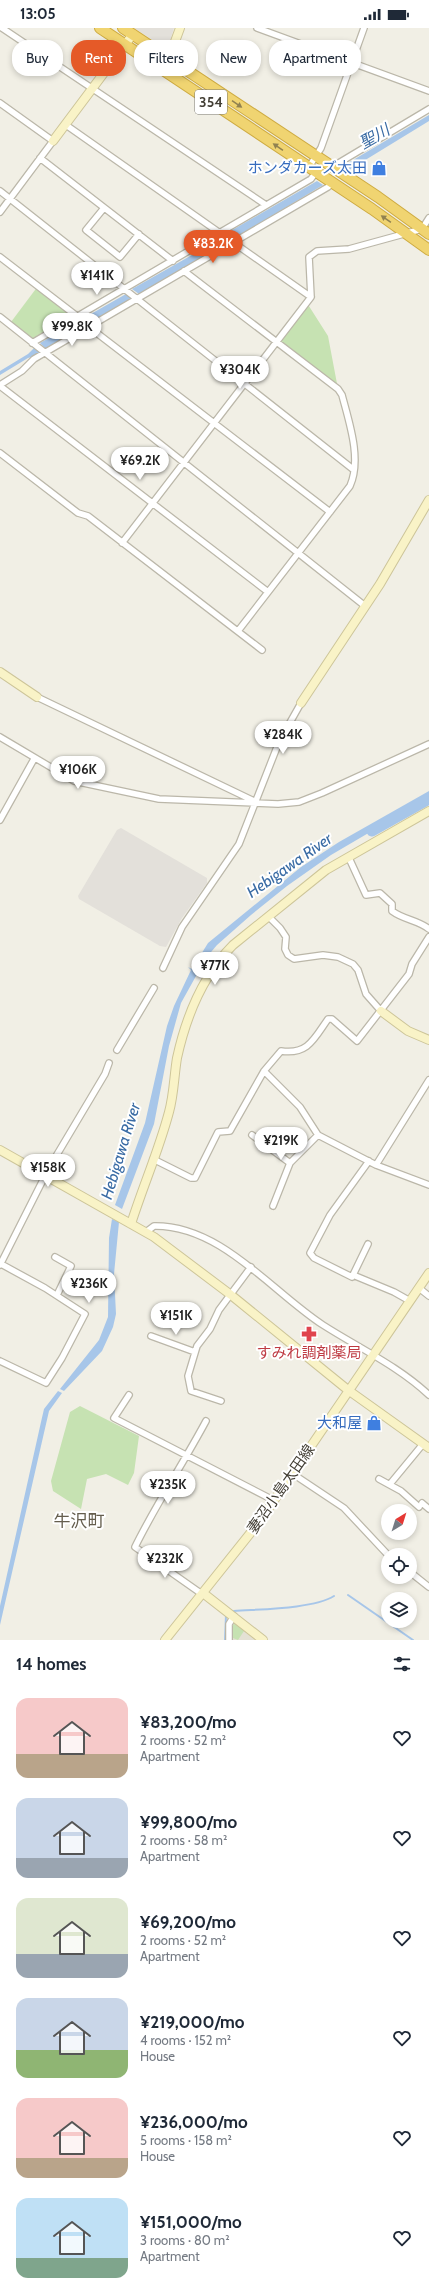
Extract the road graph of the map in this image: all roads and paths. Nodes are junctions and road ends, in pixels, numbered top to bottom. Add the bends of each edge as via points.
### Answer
1 (2, 28) edge
2 (100, 28) edge
3 (123, 28) edge
4 (180, 28) edge
5 (257, 28) edge
6 (364, 28) edge
7 (133, 34) junction
8 (118, 40) edge
9 (142, 40) edge
10 (175, 40) edge
11 (291, 40) edge
12 (360, 40) edge
13 (126, 44) edge
14 (361, 65) edge
15 (102, 76) edge
16 (172, 76) edge
17 (195, 76) edge
18 (347, 76) edge
19 (93, 89) junction
20 (429, 90) edge
21 (0, 103) edge
22 (429, 109) edge
23 (66, 125) junction
24 (53, 141) junction
25 (316, 156) junction
26 (40, 158) junction
27 (333, 168) junction
28 (316, 172) junction
29 (331, 182) junction
30 (0, 190) edge
31 (10, 198) junction
32 (266, 204) junction
33 (104, 208) junction
34 (0, 212) edge
35 (429, 218) edge
36 (426, 229) edge
37 (406, 232) junction
38 (138, 234) junction
39 (220, 234) junction
40 (231, 242) junction
41 (429, 250) edge
42 (0, 257) edge
43 (173, 261) junction
44 (184, 271) junction
45 (126, 290) junction
46 (311, 297) junction
47 (136, 298) junction
48 (0, 317) edge
49 (78, 317) junction
50 (89, 327) junction
51 (277, 343) junction
52 (34, 345) junction
53 (44, 352) junction
54 (245, 383) junction
55 (0, 386) edge
56 (214, 424) junction
57 (0, 453) edge
58 (184, 462) junction
59 (354, 470) junction
60 (429, 500) edge
61 (153, 502) junction
62 (330, 512) junction
63 (122, 542) junction
64 (298, 555) junction
65 (268, 592) junction
66 (365, 606) junction
67 (238, 631) junction
68 (262, 650) dead end
69 (0, 672) edge
70 (37, 697) joint
71 (301, 703) joint
72 (0, 738) edge
73 (429, 744) edge
74 (34, 758) junction
75 (256, 802) junction
76 (429, 811) edge
77 (0, 820) edge
78 (349, 858) junction
79 (269, 917) junction
80 (429, 929) edge
81 (429, 937) edge
82 (163, 968) dead end
83 (154, 988) dead end
84 (381, 1011) junction
85 (429, 1040) edge
86 (117, 1050) dead end
87 (109, 1063) dead end
88 (264, 1071) junction
89 (429, 1080) edge
90 (252, 1134) dead end
91 (318, 1135) junction
92 (0, 1150) edge
93 (153, 1159) junction
94 (369, 1162) junction
95 (290, 1163) junction
96 (376, 1165) junction
97 (46, 1176) junction
98 (429, 1185) edge
99 (273, 1206) dead end
100 (129, 1222) junction
101 (146, 1232) junction
102 (368, 1244) dead end
103 (55, 1257) dead end
104 (1, 1264) edge
105 (251, 1268) junction
106 (429, 1273) edge
107 (353, 1275) junction
108 (419, 1288) junction
109 (231, 1295) junction
110 (57, 1296) junction
111 (429, 1296) edge
112 (410, 1301) junction
113 (151, 1336) dead end
114 (195, 1352) junction
115 (372, 1355) junction
116 (0, 1361) edge
117 (348, 1390) junction
118 (129, 1395) dead end
119 (429, 1395) edge
120 (221, 1401) dead end
121 (206, 1422) dead end
122 (426, 1446) edge
123 (188, 1456) junction
124 (293, 1474) junction
125 (379, 1479) dead end
126 (390, 1484) junction
127 (275, 1501) junction
128 (429, 1509) edge
129 (381, 1548) edge
130 (417, 1578) edge
131 (429, 1587) edge
132 (203, 1593) junction
133 (234, 1616) junction
134 (165, 1640) edge
135 (230, 1640) edge
136 (263, 1640) edge

1 - 19 street
2 - 8 highway, 354
3 - 7 highway, 354
4 - 10 street
5 - 11 street
6 - 12 street
7 - 9 highway, 354
7 - 13 street
14 - 20 street
15 - 19 street
28 -> 16 highway, 354
17 -> 25 highway, 354
18 - 25 street
19 - 23 street
19 - 32 street
21 - 24 street
22 - 27 street
23 - 24 street
23 - 39 street
24 - 26 street
25 - 27 highway, 354
25 - 28 street
26 - 31 street
26 - 33 street
27 - 36 highway, 354
28 - 29 highway, 354
28 - 32 street via 311,179
37 -> 29 highway, 354
29 - 40 street via 328,187
30 - 31 street
31 - 34 street
31 - 45 street
32 - 39 street
33 - 38 street
33 - 38 street via 86,230 120,258
35 - 36 street
36 - 37 street
37 - 41 highway, 354
37 - 46 street via 349,249 312,253 308,257
38 - 43 street
39 - 40 street
39 - 43 street
40 - 44 street
40 - 46 street
42 - 49 street
43 - 45 street
44 - 47 street
44 - 51 street
45 - 47 street
45 - 49 street
46 - 51 street
47 - 50 street
47 - 54 street
48 - 52 street
49 - 52 street
50 - 53 street
50 - 56 street
51 - 54 street
51 - 59 street via 338,389 342,395 354,453
52 - 53 street
53 - 55 street
53 - 58 street
54 - 56 street
54 - 59 street
55 - 61 street
56 - 58 street
56 - 62 street
57 - 63 street via 78,514 88,516
58 - 61 street
58 - 64 street
59 - 62 street via 350,486
60 - 66 street
61 - 63 street
61 - 65 street
62 - 64 street
63 - 67 street
64 - 65 street
64 - 66 street
65 - 67 street
66 - 71 street
67 - 68 street
69 - 70 street
70 - 75 street
71 - 75 street via 279,742
72 - 74 street
73 - 75 street via 299,802
74 - 75 street via 74,781 160,799 222,803
74 - 77 street
75 - 82 street via 239,844 182,927
76 - 78 street
78 - 79 street via 326,870
78 - 80 street via 366,895 380,894 392,904 392,911
79 - 84 street via 286,937 284,949 288,955 294,958 323,955 338,957 352,964 358,970 368,998
79 - 93 street via 233,945 220,959 197,1000 182,1042 169,1112
81 - 84 street via 412,964 409,974
83 - 86 street
84 - 85 street via 408,1031
84 - 88 street via 357,1040 332,1019 328,1019 310,1045 303,1050 281,1051
87 - 97 street
88 - 91 street via 300,1107
88 - 93 street via 230,1131 218,1132 195,1178
89 - 96 street
90 - 95 street
91 - 94 street
91 - 95 street
92 - 97 street
93 - 100 street
94 - 96 street
94 - 107 street via 330,1215 310,1253 314,1258 345,1274 352,1277
95 - 99 street
96 - 98 street
97 - 100 street
97 - 104 street
100 - 101 street
101 - 105 street via 154,1226 182,1230 219,1246
101 - 109 street
102 - 107 street
103 - 110 street via 71,1266
104 - 110 street
105 - 109 street
105 - 115 street via 294,1305
106 - 108 street, 妻沼小島太田線
107 - 112 street
108 - 111 street
108 - 112 street, 妻沼小島太田線
109 - 114 street via 216,1314
109 - 117 street
110 - 116 street via 85,1314 60,1363 46,1382
112 - 115 street, 妻沼小島太田線
113 - 114 street
114 - 120 street via 188,1376 191,1391
115 - 117 street, 妻沼小島太田線
115 - 119 street via 401,1372
117 - 122 street
117 - 124 street, 妻沼小島太田線
118 - 123 street via 114,1418
121 - 123 street
122 - 126 street
123 - 127 street
123 - 132 street via 149,1518 135,1547
124 - 127 street, 妻沼小島太田線
124 - 129 street via 344,1508
125 - 126 street
126 - 128 street
127 - 132 street, 妻沼小島太田線
130 - 131 street
132 - 133 street
132 - 134 street, 妻沼小島太田線
133 - 135 street via 229,1624
133 - 136 street

